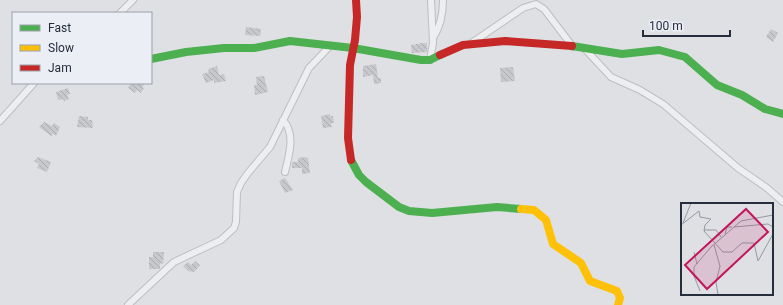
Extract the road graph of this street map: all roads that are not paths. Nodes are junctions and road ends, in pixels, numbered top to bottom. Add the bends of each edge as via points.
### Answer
1 (133, 0) edge
2 (356, 0) edge
3 (430, 0) edge
4 (443, 0) edge
5 (121, 12) edge
6 (433, 38) junction
7 (470, 44) junction
8 (330, 46) junction
9 (573, 47) junction
10 (354, 48) junction
11 (584, 48) junction
12 (152, 59) edge
13 (430, 60) junction
14 (33, 84) edge
15 (783, 114) edge
16 (284, 120) junction
17 (0, 121) edge
18 (285, 172) dead end
19 (783, 202) edge
20 (128, 305) edge
21 (618, 305) edge

1 - 5 street
2 - 10 street
3 - 6 street
4 - 6 street via 442,19
6 - 13 street
7 - 9 street via 535,42
7 - 9 street via 523,8 536,4 544,9
7 - 13 street
8 - 10 street
8 - 12 street via 290,41 254,48 224,48
8 - 16 street via 308,68
9 - 11 street
10 - 13 street via 397,58
10 - 21 street via 350,65 348,152 354,167 366,182 399,207 417,213 497,207 534,210 546,220 553,244 582,263 590,281 617,291 620,298
11 - 15 street via 622,54 651,50 674,53 690,60 718,84 765,109
11 - 19 street via 611,77 663,104 738,168
14 - 17 street
16 - 18 street via 289,128 290,137
16 - 20 street via 270,147 239,188 234,228 221,240 174,262

